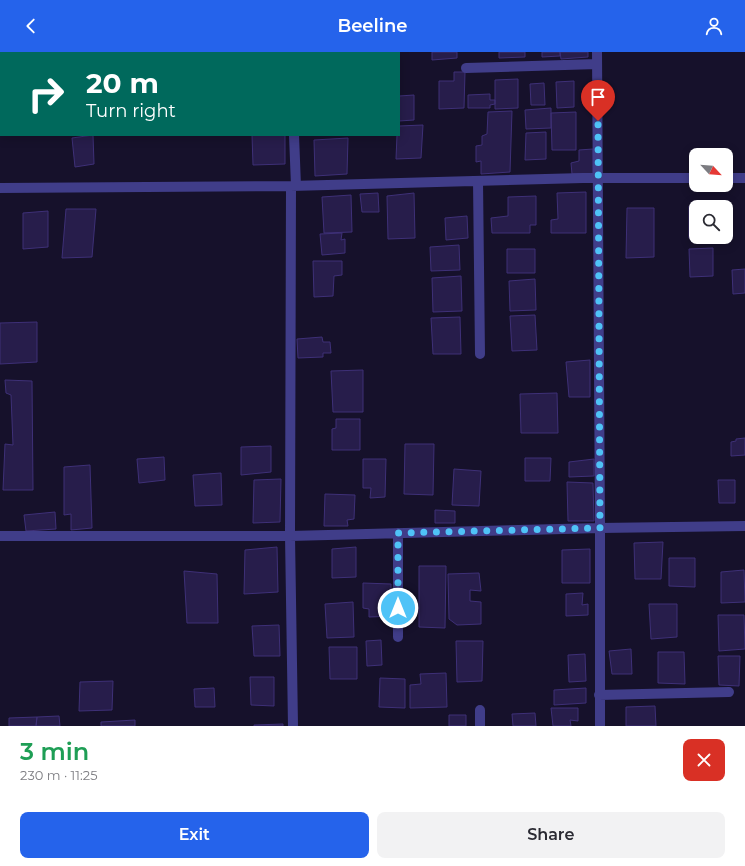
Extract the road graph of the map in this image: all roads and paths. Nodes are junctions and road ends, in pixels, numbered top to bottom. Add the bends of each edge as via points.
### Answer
1 (597, 52) edge
2 (597, 64) junction
3 (466, 68) dead end
4 (294, 136) edge
5 (598, 178) junction
6 (689, 178) edge
7 (733, 178) edge
8 (745, 178) edge
9 (478, 181) junction
10 (294, 186) junction
11 (0, 188) edge
12 (480, 354) dead end
13 (745, 526) edge
14 (600, 528) junction
15 (398, 533) junction
16 (0, 536) edge
17 (290, 536) junction
18 (398, 637) dead end
19 (729, 692) dead end
20 (599, 695) junction
21 (480, 710) dead end
22 (293, 726) edge
23 (480, 726) edge
24 (600, 726) edge

1 - 2 street
2 - 3 street
2 - 5 street
4 - 10 street
5 - 6 street
5 - 9 street
5 - 14 street
7 - 8 street
9 - 10 street
9 - 12 street
10 - 11 street
10 - 17 street
13 - 14 street
14 - 15 street
14 - 20 street
15 - 17 street
15 - 18 street
16 - 17 street
17 - 22 street
19 - 20 street
20 - 24 street
21 - 23 street

